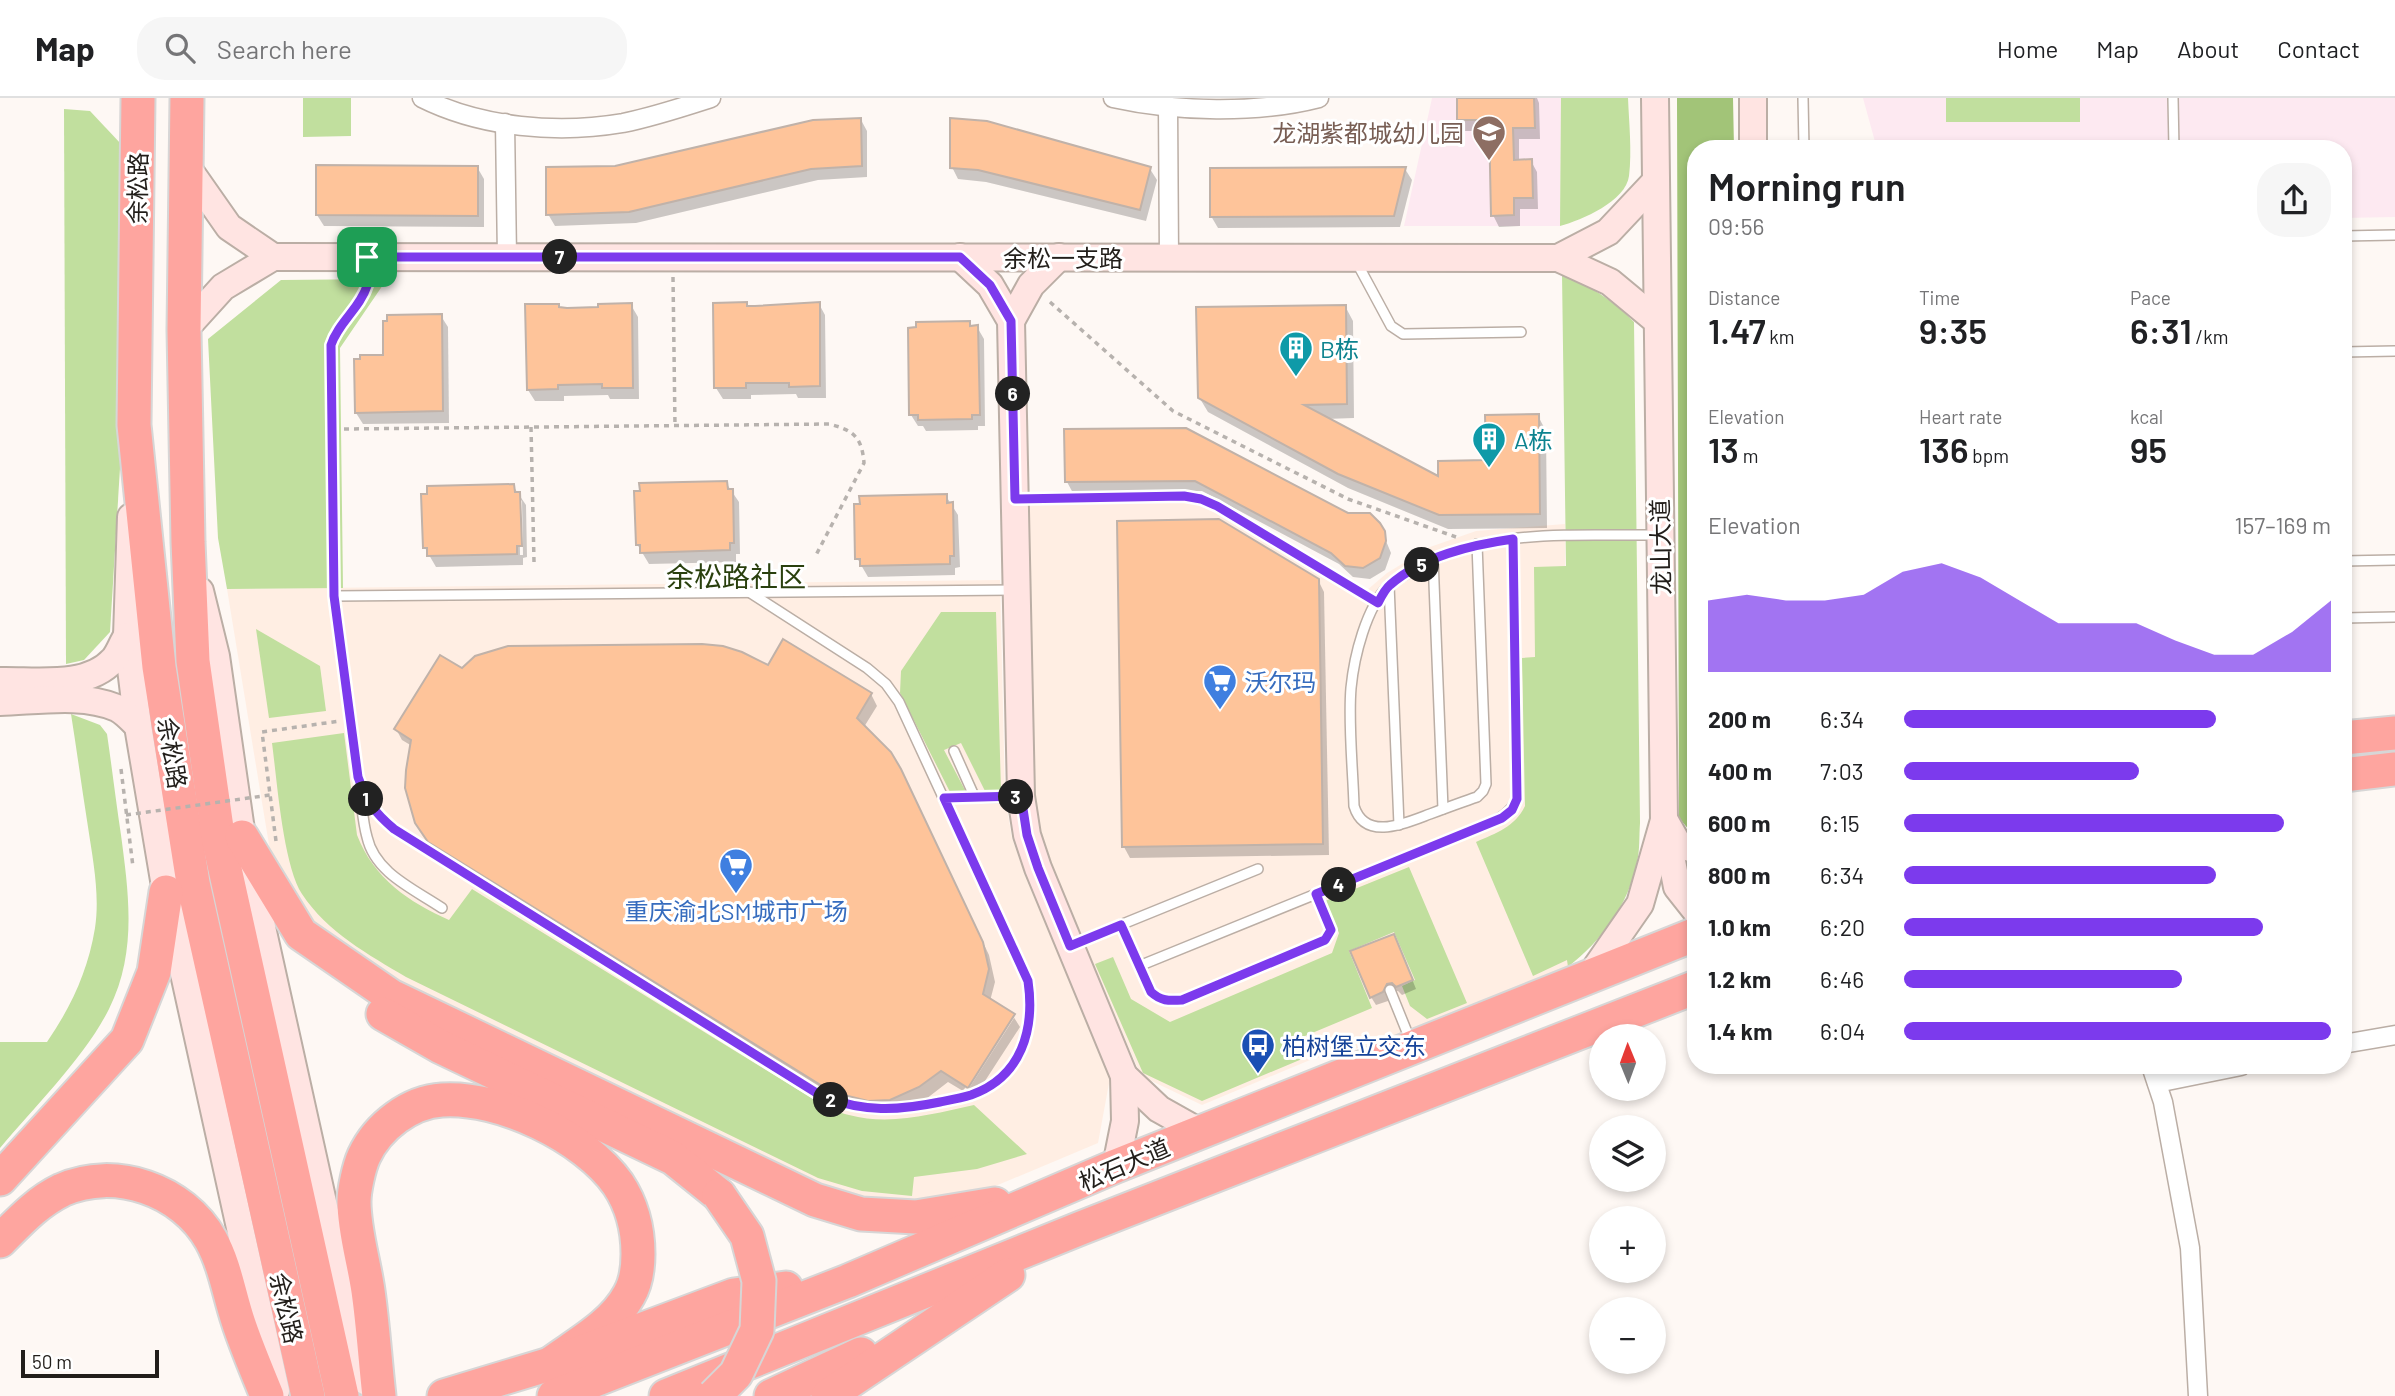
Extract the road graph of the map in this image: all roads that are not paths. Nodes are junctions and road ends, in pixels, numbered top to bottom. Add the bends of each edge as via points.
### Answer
1 (138, 98) edge
2 (187, 98) edge
3 (422, 98) edge
4 (711, 98) edge
5 (1113, 98) edge
6 (1319, 98) edge
7 (1655, 98) edge
8 (1753, 98) edge
9 (1803, 98) edge
10 (2173, 98) edge
11 (1168, 106) junction
12 (505, 123) junction
13 (1753, 140) edge
14 (1804, 140) edge
15 (2174, 140) edge
16 (187, 167) junction
17 (1656, 181) junction
18 (2395, 235) edge
19 (2352, 236) edge
20 (274, 257) junction
21 (367, 257) junction
22 (507, 257) junction
23 (960, 257) junction
24 (1059, 257) junction
25 (1169, 257) junction
26 (1354, 258) junction
27 (1558, 258) junction
28 (1011, 321) junction
29 (1657, 321) junction
30 (184, 330) junction
31 (1521, 332) dead end
32 (2395, 351) edge
33 (2352, 352) edge
34 (134, 425) junction
35 (1088, 497) road end
36 (1015, 499) junction
37 (1660, 535) junction
38 (1513, 539) junction
39 (188, 542) junction
40 (1477, 544) junction
41 (1433, 558) junction
42 (2395, 560) edge
43 (2352, 561) edge
44 (1389, 585) junction
45 (1017, 590) junction
46 (749, 592) junction
47 (334, 596) junction
48 (2395, 617) edge
49 (2352, 618) edge
50 (127, 636) junction
51 (0, 681) edge
52 (0, 702) edge
53 (138, 726) junction
54 (2395, 733) edge
55 (2352, 737) edge
56 (954, 751) dead end
57 (2395, 769) edge
58 (2352, 774) edge
59 (358, 777) junction
60 (1021, 796) junction
61 (944, 798) junction
62 (975, 798) junction
63 (1444, 809) junction
64 (1664, 820) junction
65 (1399, 825) junction
66 (242, 837) junction
67 (1687, 848) edge
68 (1258, 869) dead end
69 (166, 891) junction
70 (1316, 894) junction
71 (1687, 900) edge
72 (442, 908) dead end
73 (1121, 925) junction
74 (301, 934) junction
75 (1687, 938) edge
76 (1070, 946) junction
77 (1139, 966) junction
78 (1590, 976) junction
79 (1390, 990) dead end
80 (1687, 991) edge
81 (2395, 1035) edge
82 (2352, 1042) edge
83 (1413, 1047) junction
84 (114, 1057) junction
85 (2154, 1074) edge
86 (1124, 1076) junction
87 (1200, 1132) junction
88 (1116, 1166) junction
89 (0, 1179) edge
90 (1066, 1188) junction
91 (0, 1210) edge
92 (1081, 1228) junction
93 (0, 1241) edge
94 (991, 1285) junction
95 (344, 1297) junction
96 (262, 1315) junction
97 (552, 1380) edge
98 (267, 1396) edge
99 (277, 1396) edge
100 (308, 1396) edge
101 (342, 1396) edge
102 (370, 1396) edge
103 (379, 1396) edge
104 (444, 1396) edge
105 (666, 1396) edge
106 (714, 1396) edge
107 (771, 1396) edge
108 (828, 1396) edge
109 (2198, 1396) edge

1 - 34 highway, 余松路
2 - 16 highway, 余松路
3 - 12 street via 469,116
4 - 12 street via 622,123 572,127
5 - 11 street
6 - 11 street via 1248,108
7 - 17 street, 龙山大道
8 - 13 street
9 - 14 lane
10 - 15 lane
11 - 25 street
12 - 22 street
16 - 20 street via 229,227
16 - 30 highway, 余松路
17 - 27 street via 1608,232
17 - 29 street, 龙山大道
18 - 19 lane
20 - 21 street, 余松一支路
20 - 30 street via 223,286
21 - 22 street, 余松一支路
21 - 47 lane via 368,283 331,345
22 - 23 street, 余松一支路
23 - 24 street, 余松一支路
23 - 28 street via 990,285
24 - 25 street, 余松一支路
24 - 28 street via 1031,285
25 - 26 street, 余松一支路
26 - 27 street, 余松一支路
26 - 31 lane via 1391,326 1403,334
27 - 29 street via 1611,282
28 - 36 street
29 - 37 street, 龙山大道
30 - 39 highway, 余松路
32 - 33 lane
34 - 50 street
34 - 96 highway, 余松路 via 159,667
35 - 36 lane
36 - 45 street
37 - 38 lane
37 - 64 street, 龙山大道
38 - 40 lane
38 - 70 lane via 1517,799 1512,810
39 - 66 street via 216,656
39 - 95 highway, 余松路 via 193,661 219,842
40 - 41 lane
40 - 63 lane via 1486,784 1477,797
41 - 44 lane
41 - 63 lane
42 - 43 lane
44 - 65 lane
44 - 65 lane via 1368,617 1356,655 1351,691 1354,806 1371,825
45 - 46 lane
45 - 60 street
46 - 47 lane
46 - 61 lane via 886,684
47 - 59 lane
48 - 49 lane
50 - 51 street via 113,660 97,672 72,680
50 - 53 street
52 - 53 street via 102,703 120,710
53 - 69 street
54 - 55 highway
56 - 62 lane
57 - 58 highway
59 - 61 lane via 375,813 406,836 823,1097 851,1107 882,1110 972,1095 998,1080 1019,1058 1030,1028 1028,981
59 - 72 lane via 367,838 379,864
60 - 62 lane
60 - 76 street via 1034,857
61 - 62 lane
63 - 65 lane
64 - 67 street via 1678,845
64 - 71 street via 1676,887
64 - 78 street, 龙山大道 via 1640,904
66 - 74 highway
66 - 95 street
68 - 73 lane
69 - 84 highway via 154,972 127,1040
69 - 96 street
70 - 77 lane
70 - 77 lane via 1331,930 1325,940 1182,1000 1159,999
73 - 76 lane
73 - 77 lane
74 - 90 highway via 391,996 815,1200 862,1214 916,1217
74 - 106 highway, bridge via 328,969 377,1011 439,1046 673,1158 719,1195 747,1236 759,1280 757,1330 736,1374
75 - 78 highway, 松石大道
76 - 86 street
78 - 83 highway, 松石大道
79 - 83 lane
80 - 92 highway, 松石大道
81 - 82 street
83 - 87 highway, 松石大道
84 - 89 highway
84 - 91 highway via 60,1140
85 - 109 street via 2190,1248
86 - 87 street via 1159,1109
86 - 88 street via 1125,1121
87 - 88 highway, 松石大道
88 - 90 highway, 松石大道
90 - 97 highway, 松石大道 via 848,1280
92 - 94 highway
92 - 105 highway, 松石大道
93 - 96 highway via 33,1209 63,1190 97,1181 133,1182 166,1195 193,1216 211,1238 224,1268
94 - 107 highway
94 - 108 highway
95 - 97 highway via 363,1157 381,1130 407,1110 441,1100 506,1109 576,1144 600,1165 631,1208 638,1237 638,1268 630,1295
95 - 101 highway, 余松路
95 - 102 street
95 - 103 highway
96 - 98 highway
96 - 99 street
96 - 100 highway, 余松路
97 - 104 highway

